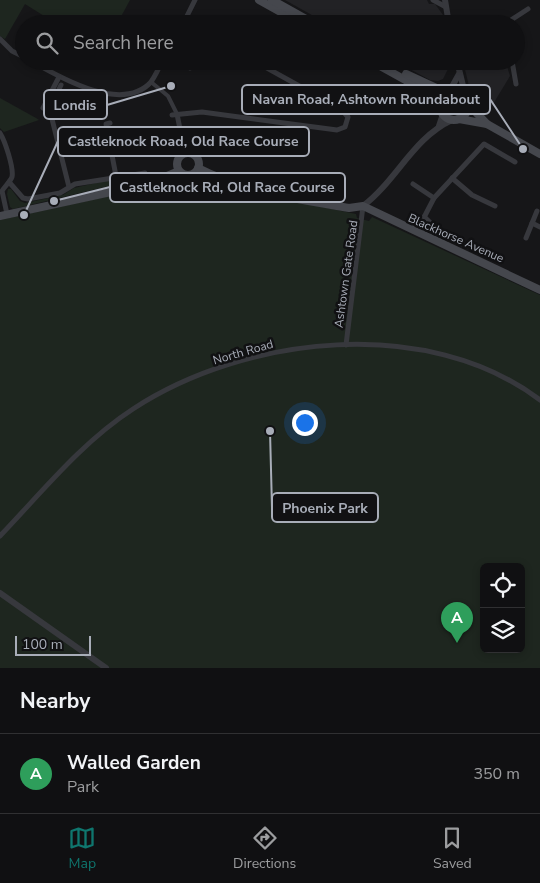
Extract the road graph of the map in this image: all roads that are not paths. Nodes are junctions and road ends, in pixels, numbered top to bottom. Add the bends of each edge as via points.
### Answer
1 (195, 0) edge
2 (259, 0) edge
3 (272, 0) edge
4 (433, 0) edge
5 (446, 3) edge
6 (528, 9) dead end
7 (188, 15) edge
8 (286, 15) edge
9 (299, 15) edge
10 (519, 15) edge
11 (0, 39) edge
12 (15, 52) edge
13 (46, 70) edge
14 (157, 70) edge
15 (270, 70) edge
16 (387, 70) edge
17 (398, 70) edge
18 (514, 70) edge
19 (459, 72) joint
20 (58, 77) junction
21 (151, 82) junction
22 (516, 84) dead end
23 (60, 85) dead end
24 (448, 93) junction
25 (467, 101) junction
26 (43, 108) dead end
27 (441, 111) junction
28 (51, 113) junction
29 (44, 114) dead end
30 (174, 114) junction
31 (456, 119) junction
32 (110, 124) dead end
33 (487, 124) junction
34 (438, 127) junction
35 (0, 133) edge
36 (185, 154) junction
37 (540, 154) edge
38 (516, 162) dead end
39 (198, 168) junction
40 (179, 171) junction
41 (145, 173) dead end
42 (116, 176) junction
43 (452, 178) junction
44 (8, 182) junction
45 (413, 184) dead end
46 (69, 187) junction
47 (434, 198) junction
48 (363, 206) junction
49 (495, 206) dead end
50 (537, 211) dead end
51 (3, 215) edge
52 (424, 217) junction
53 (532, 223) junction
54 (540, 227) edge
55 (417, 232) junction
56 (526, 238) dead end
57 (473, 246) dead end
58 (540, 290) edge
59 (346, 345) junction
60 (540, 400) edge
61 (0, 536) edge
62 (0, 594) edge
63 (106, 668) edge

1 - 7 street
2 - 8 main road
3 - 9 main road
4 - 5 street
6 - 10 street
11 - 12 street
13 - 20 street
14 - 21 street
15 - 30 street via 345,112 348,123 337,130 202,112
16 - 27 main road via 418,87
17 - 24 main road
18 - 22 street
19 - 24 street
19 - 25 street
20 - 21 street via 96,92 114,95 133,91
20 - 26 street
21 - 30 street via 168,96
23 - 28 street
24 - 25 main road via 460,93
24 - 27 main road via 441,99
25 - 31 main road via 466,112
25 - 33 main road
27 - 31 main road
27 - 34 street
28 - 29 street
28 - 46 street
30 - 36 street
31 - 33 main road
31 - 34 street
32 - 42 street via 106,124
33 - 37 main road
34 - 48 street via 421,142 375,197
35 - 44 street via 12,173
36 - 39 main road via 197,158
36 - 40 main road via 178,161
38 - 43 street via 484,144
39 - 40 main road via 191,175
39 - 48 main road via 241,186 349,208
40 - 51 main road via 148,184
41 - 42 street
42 - 46 street
43 - 47 street
43 - 49 street via 472,195
44 - 46 street via 25,199 60,193
44 - 51 street via 2,191
45 - 47 street
47 - 52 street
48 - 55 main road, Blackhorse Avenue
48 - 59 street, Ashtown Gate Road
50 - 53 street
52 - 55 street
52 - 57 street via 443,233 466,246
53 - 54 street
53 - 56 street
55 - 58 main road, Blackhorse Avenue
59 - 60 street, North Road via 405,348 450,356 496,373
59 - 61 street, North Road via 285,350 251,358 199,376 134,408 97,436
62 - 63 street

